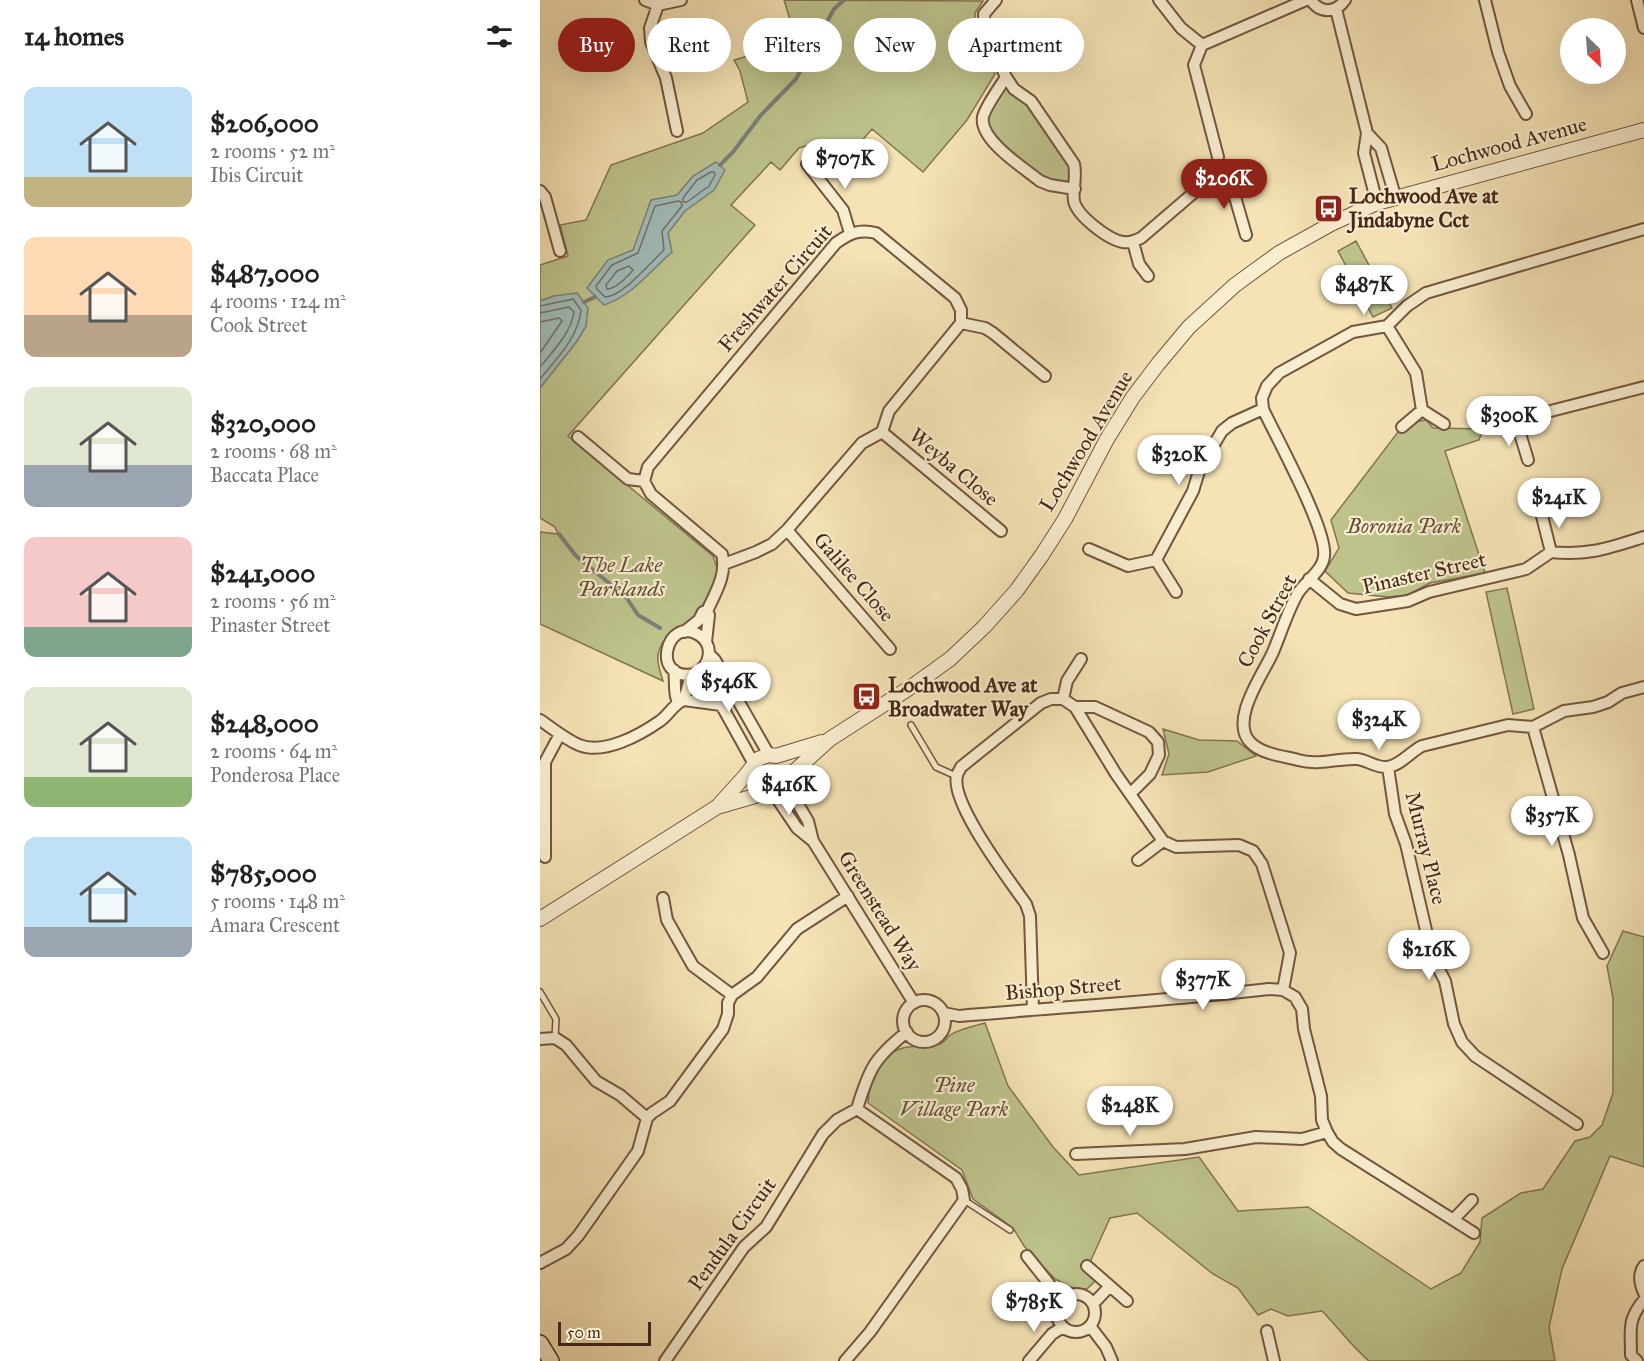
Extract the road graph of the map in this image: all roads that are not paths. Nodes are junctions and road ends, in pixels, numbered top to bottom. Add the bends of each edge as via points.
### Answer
1 (645, 0) edge
2 (681, 0) edge
3 (996, 0) edge
4 (1159, 0) edge
5 (1306, 0) edge
6 (1311, 0) edge
7 (1345, 0) edge
8 (1485, 0) edge
9 (1637, 0) edge
10 (658, 4) junction
11 (1336, 9) junction
12 (1644, 28) edge
13 (1202, 45) junction
14 (1006, 77) junction
15 (1526, 114) dead end
16 (1644, 130) edge
17 (677, 131) dead end
18 (1366, 133) junction
19 (807, 164) dead end
20 (1212, 177) junction
21 (1075, 189) junction
22 (540, 191) edge
23 (1395, 196) junction
24 (1377, 203) junction
25 (1644, 229) edge
26 (850, 233) junction
27 (1246, 235) dead end
28 (1133, 242) junction
29 (560, 251) dead end
30 (1149, 276) dead end
31 (961, 323) junction
32 (1387, 326) junction
33 (1045, 376) dead end
34 (1644, 387) edge
35 (1263, 409) junction
36 (1422, 410) junction
37 (1444, 424) dead end
38 (1402, 427) dead end
39 (1493, 427) dead end
40 (1518, 427) junction
41 (882, 432) junction
42 (578, 437) dead end
43 (1528, 460) dead end
44 (644, 481) junction
45 (1541, 512) dead end
46 (787, 530) junction
47 (1001, 531) dead end
48 (1644, 537) edge
49 (1089, 549) dead end
50 (1551, 552) junction
51 (1156, 560) junction
52 (724, 564) junction
53 (1310, 579) junction
54 (1176, 591) dead end
55 (707, 611) junction
56 (684, 632) junction
57 (706, 642) junction
58 (891, 650) dead end
59 (709, 654) junction
60 (1081, 660) dead end
61 (674, 670) junction
62 (693, 674) junction
63 (1644, 687) edge
64 (1063, 699) junction
65 (681, 701) junction
66 (721, 705) junction
67 (1075, 707) junction
68 (540, 720) edge
69 (911, 724) dead end
70 (1533, 727) junction
71 (560, 734) junction
72 (830, 739) junction
73 (773, 756) junction
74 (752, 766) junction
75 (1388, 767) junction
76 (956, 776) junction
77 (786, 780) junction
78 (769, 791) junction
79 (1130, 794) junction
80 (717, 807) junction
81 (813, 841) junction
82 (1163, 841) junction
83 (545, 857) dead end
84 (1138, 861) dead end
85 (848, 896) junction
86 (663, 898) dead end
87 (542, 917) edge
88 (1603, 953) dead end
89 (1282, 990) junction
90 (540, 992) edge
91 (732, 995) junction
92 (914, 1002) junction
93 (1033, 1010) junction
94 (944, 1013) junction
95 (907, 1032) junction
96 (555, 1038) junction
97 (540, 1039) edge
98 (857, 1108) junction
99 (647, 1118) junction
100 (1577, 1124) dead end
101 (1327, 1132) junction
102 (1076, 1154) dead end
103 (964, 1200) junction
104 (1472, 1200) dead end
105 (1454, 1219) junction
106 (1010, 1230) dead end
107 (1474, 1233) dead end
108 (1027, 1256) dead end
109 (540, 1263) edge
110 (1087, 1266) dead end
111 (1644, 1266) edge
112 (1110, 1286) junction
113 (1644, 1293) edge
114 (1062, 1300) junction
115 (1644, 1300) edge
116 (1127, 1301) dead end
117 (1093, 1304) junction
118 (1090, 1326) junction
119 (1063, 1327) junction
120 (1267, 1331) dead end
121 (540, 1343) edge
122 (551, 1361) edge
123 (665, 1361) edge
124 (845, 1361) edge
125 (1029, 1361) edge
126 (1112, 1361) edge
127 (1274, 1361) edge
128 (1637, 1361) edge

1 - 10 street
2 - 10 street
3 - 14 street via 984,14 985,32
4 - 13 street via 1181,28
5 - 13 street
6 - 11 street via 1321,9
7 - 11 street
8 - 15 street via 1510,86
9 - 12 street
10 - 17 street via 650,28 651,42 666,78
11 - 18 street
13 - 20 street via 1194,64 1218,157
14 - 21 street via 1014,89 1031,101 1074,164
14 - 21 street via 983,116 983,129 1040,181
16 - 23 street, Lochwood Avenue
18 - 23 street via 1381,148
18 - 24 street via 1364,153
19 - 26 street via 843,210
20 - 27 street via 1234,197
20 - 28 street
21 - 28 street via 1077,211 1085,220 1121,242
22 - 29 street
23 - 24 street, Lochwood Avenue
24 - 72 street, Lochwood Avenue via 1279,253 1235,285 1189,327 1133,397 1065,519 1017,590 950,659
25 - 32 street via 1426,293
26 - 31 street, Freshwater Circuit via 876,233 955,298 961,310
26 - 44 street, Freshwater Circuit via 837,243 648,466
28 - 30 street via 1139,264
31 - 33 street via 993,333
31 - 41 street via 889,411
32 - 35 street via 1353,332 1279,373 1267,386
32 - 36 street via 1416,373
34 - 40 street via 1539,414
35 - 51 street via 1222,431
35 - 53 street, Cook Street via 1320,528 1324,555
36 - 37 street
36 - 38 street
39 - 40 street
40 - 43 street
41 - 46 street via 862,443
41 - 47 street, Weyba Close
42 - 44 street via 628,479
44 - 52 street via 651,494 722,554
45 - 50 street
46 - 52 street via 756,552
46 - 58 street, Galilee Close
48 - 50 street via 1576,555
49 - 51 street via 1128,567
50 - 53 street, Pinaster Street via 1526,569 1429,592 1408,602 1356,609 1340,604
51 - 54 street
52 - 55 street via 723,576
53 - 75 street, Cook Street via 1298,593 1267,665 1251,690 1244,730 1250,743 1263,751 1318,764 1358,759
55 - 56 street
55 - 57 street
56 - 57 street via 696,634
56 - 61 street via 673,638 667,648 667,660
57 - 59 street
59 - 62 street via 705,666
59 - 73 street
60 - 64 street via 1067,681
61 - 62 street
61 - 65 street via 675,698
62 - 65 street
62 - 66 street via 713,690
63 - 70 street via 1593,707 1564,711
64 - 67 street
64 - 76 street via 1041,703 961,767
65 - 66 street
65 - 71 street via 655,725 607,747 579,745
66 - 74 street
67 - 79 street
67 - 79 street via 1095,707 1149,732 1158,742 1159,754 1150,774
68 - 71 street
69 - 76 lane via 936,767
70 - 75 street via 1508,725 1422,746
70 - 88 street via 1583,918
71 - 83 street via 545,762
72 - 73 street, Lochwood Avenue
72 - 77 street, Lochwood Avenue
73 - 74 street, Lochwood Avenue via 758,759
73 - 77 street via 786,765
74 - 78 street via 754,783
74 - 80 street, Lochwood Avenue
75 - 100 street, Murray Place via 1395,814 1406,844 1432,956 1445,981 1462,1042 1475,1056
76 - 93 street via 970,822 1026,904 1030,916
77 - 78 street, Lochwood Avenue via 779,789
77 - 81 street, Greenstead Way via 808,821
78 - 80 street, Lochwood Avenue
78 - 81 street, Greenstead Way via 797,828
79 - 82 street
80 - 87 street, Lochwood Avenue
81 - 85 street, Greenstead Way
82 - 84 street
82 - 89 street via 1176,847 1239,845 1253,850 1262,864 1290,953
85 - 91 street via 797,929 757,977
85 - 92 street, Greenstead Way
86 - 91 street via 667,920 693,966
89 - 93 street, Bishop Street
89 - 101 street via 1295,997 1302,1009
90 - 96 lane via 556,1019
91 - 99 street via 723,1029 670,1101
92 - 94 street via 928,1000
92 - 95 street via 904,1016
93 - 94 street, Bishop Street via 959,1016
94 - 95 street via 944,1028 934,1040 919,1041
95 - 98 street via 883,1052 866,1078
96 - 97 street
96 - 99 street via 566,1045 596,1082 620,1095
98 - 103 street via 956,1178
98 - 123 street, Pendula Circuit via 823,1134 766,1227 744,1247
99 - 109 street via 638,1151 578,1236 560,1253
101 - 102 street via 1302,1139 1256,1137 1185,1149
101 - 105 street via 1341,1149
103 - 106 lane
103 - 124 street
104 - 105 street
105 - 107 street
108 - 114 street
110 - 112 street
111 - 113 street via 1640,1271
112 - 116 street
112 - 117 street
114 - 117 street via 1079,1294
114 - 119 street via 1057,1313
115 - 128 street via 1633,1312 1631,1323 1631,1355
117 - 118 street via 1095,1318
118 - 119 street via 1080,1332
118 - 126 street
119 - 125 street
120 - 127 street
121 - 122 main road

